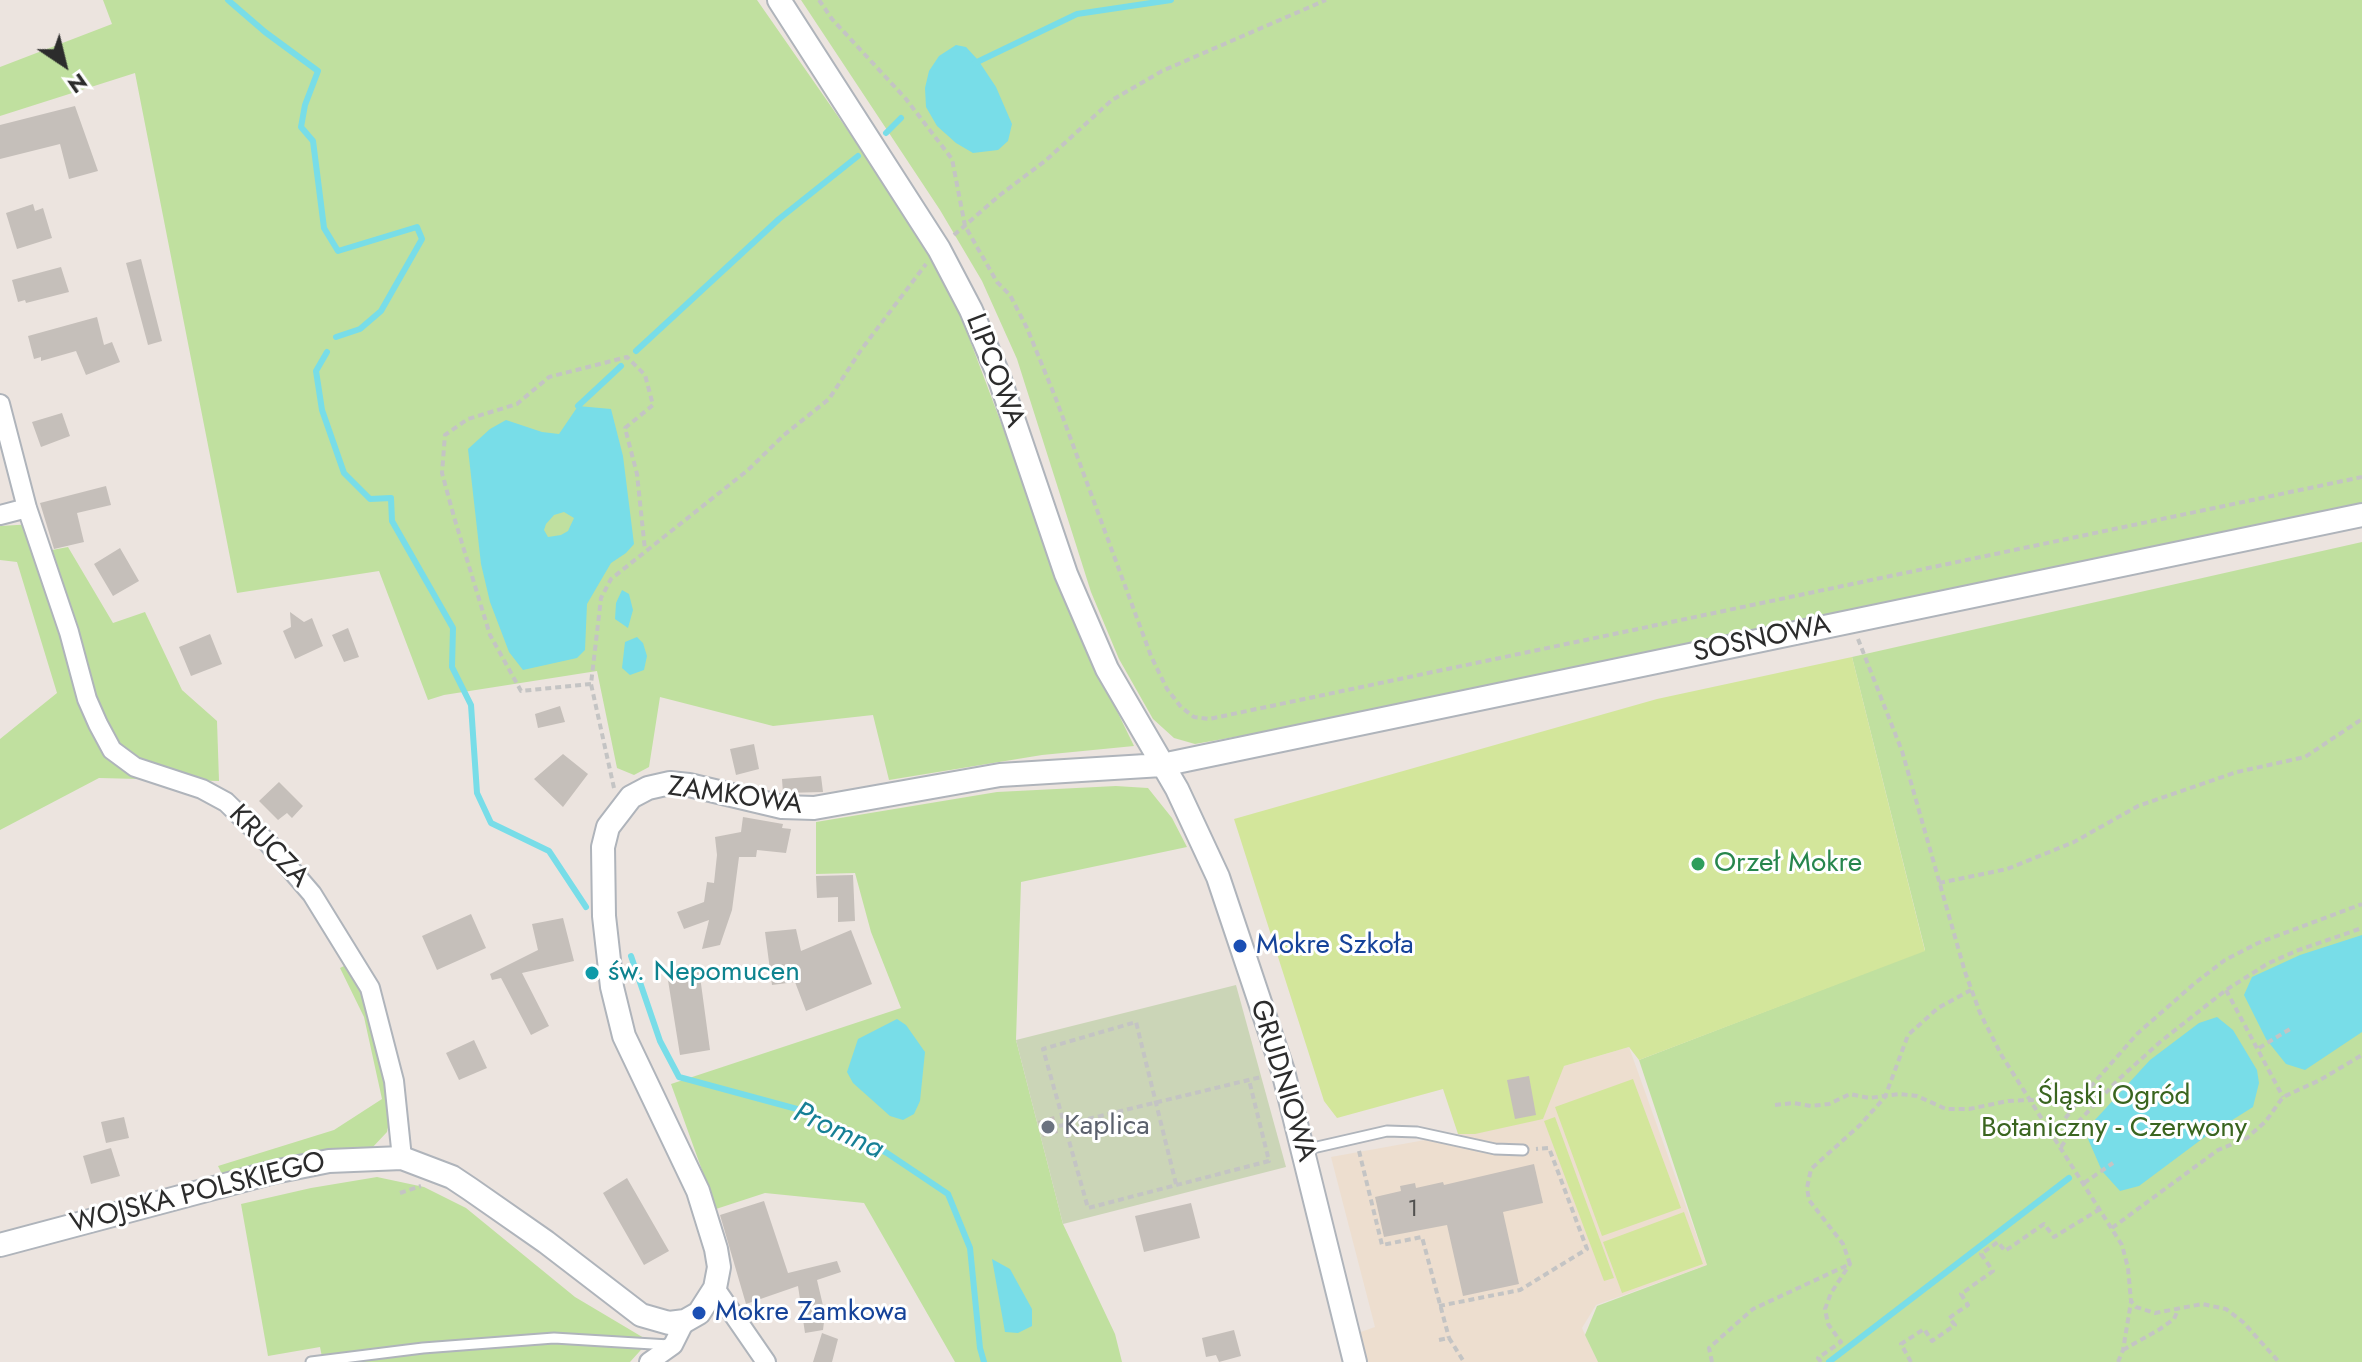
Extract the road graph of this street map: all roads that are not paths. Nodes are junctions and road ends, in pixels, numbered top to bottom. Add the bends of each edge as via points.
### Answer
1 (779, 0) edge
2 (0, 404) edge
3 (27, 508) junction
4 (0, 515) edge
5 (2362, 515) edge
6 (1162, 765) junction
7 (1304, 1150) junction
8 (1523, 1150) road end
9 (402, 1158) junction
10 (0, 1245) edge
11 (715, 1288) junction
12 (685, 1321) junction
13 (673, 1345) junction
14 (311, 1362) edge
15 (649, 1362) edge
16 (766, 1362) edge
17 (1355, 1362) edge

1 - 6 street, LIPCOWA via 939,249 971,310 1066,574 1101,656
2 - 3 street, KRUCZA
3 - 4 street
3 - 9 street, KRUCZA via 87,699 112,750 135,767 226,802 312,894 341,937 370,988 398,1106
5 - 6 street, SOSNOWA
6 - 7 street, GRUDNIOWA via 1218,877
6 - 11 street, ZAMKOWA via 1000,775 814,808 782,807 670,783 648,788 619,809 603,847 602,885 617,1013 698,1191 716,1249
7 - 8 lane via 1387,1131
7 - 17 street, GRUDNIOWA
9 - 10 street, WOJSKA POLSKIEGO via 329,1161 274,1172
9 - 12 street, WOJSKA POLSKIEGO via 470,1189 641,1315 669,1323
11 - 12 street via 699,1313
11 - 16 street
12 - 13 street
13 - 14 lane via 554,1338
13 - 15 street

